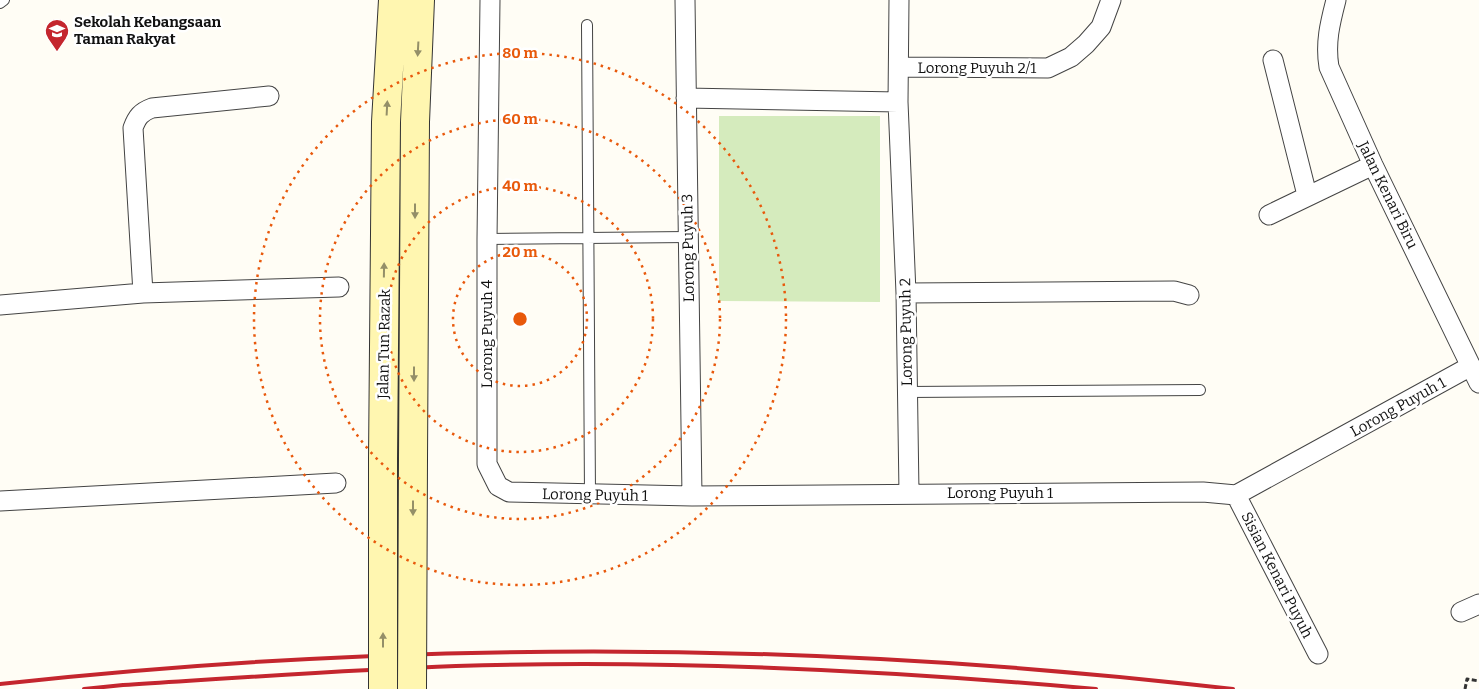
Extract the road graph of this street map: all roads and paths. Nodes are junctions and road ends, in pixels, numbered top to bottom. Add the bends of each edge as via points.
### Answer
1 (4, 0) edge
2 (393, 0) edge
3 (420, 0) edge
4 (490, 0) edge
5 (685, 0) edge
6 (899, 0) edge
7 (1111, 0) edge
8 (1336, 0) edge
9 (0, 3) edge
10 (587, 24) dead end
11 (1273, 60) dead end
12 (899, 67) junction
13 (269, 96) dead end
14 (686, 98) junction
15 (898, 102) junction
16 (1373, 165) junction
17 (1307, 195) junction
18 (1269, 215) dead end
19 (688, 237) junction
20 (487, 238) junction
21 (588, 238) junction
22 (339, 287) dead end
23 (143, 294) junction
24 (906, 294) junction
25 (1189, 294) dead end
26 (0, 305) edge
27 (1471, 366) junction
28 (1479, 383) edge
29 (1200, 390) dead end
30 (907, 392) junction
31 (336, 483) dead end
32 (498, 486) joint
33 (909, 493) junction
34 (590, 495) junction
35 (1236, 495) junction
36 (692, 496) junction
37 (0, 501) edge
38 (1479, 604) edge
39 (1461, 612) dead end
40 (1318, 654) dead end
41 (1479, 681) edge
42 (383, 689) edge
43 (412, 689) edge
44 (1464, 689) edge

1 - 9 lane
42 -> 2 main road, Jalan Tun Razak, bridge via 386,122
3 -> 43 main road, Jalan Tun Razak, bridge via 415,122
4 - 20 street, Lorong Puyuh 4
5 - 14 street, Lorong Puyuh 3
6 - 12 street, Lorong Puyuh 2
7 - 12 street, Lorong Puyuh 2/1 via 1101,27 1086,44 1048,68
8 - 16 street, Jalan Kenari Biru via 1326,51
10 - 21 lane
11 - 17 street
12 - 15 street, Lorong Puyuh 2
13 - 23 street via 152,108 136,118 133,128
14 - 15 street
14 - 19 street, Lorong Puyuh 3
15 - 24 street, Lorong Puyuh 2
16 - 17 street
16 - 27 street, Jalan Kenari Biru
17 - 18 street
19 - 21 lane
19 - 36 street, Lorong Puyuh 3
20 - 21 lane
20 - 32 street, Lorong Puyuh 4 via 488,464
21 - 34 lane
22 - 23 street
23 - 26 street
24 - 25 street via 1174,291
24 - 30 street, Lorong Puyuh 2
27 - 28 street, Jalan Kenari Biru
27 - 35 street, Lorong Puyuh 1
29 - 30 lane
30 - 33 street, Lorong Puyuh 2
31 - 37 street
32 - 34 street, Lorong Puyuh 1 via 524,494
33 - 35 street, Lorong Puyuh 1 via 1202,492
33 - 36 street, Lorong Puyuh 1
34 - 36 street, Lorong Puyuh 1
35 - 40 street, Sisian Kenari Puyuh
38 - 39 street
41 - 44 path via 1466,679

